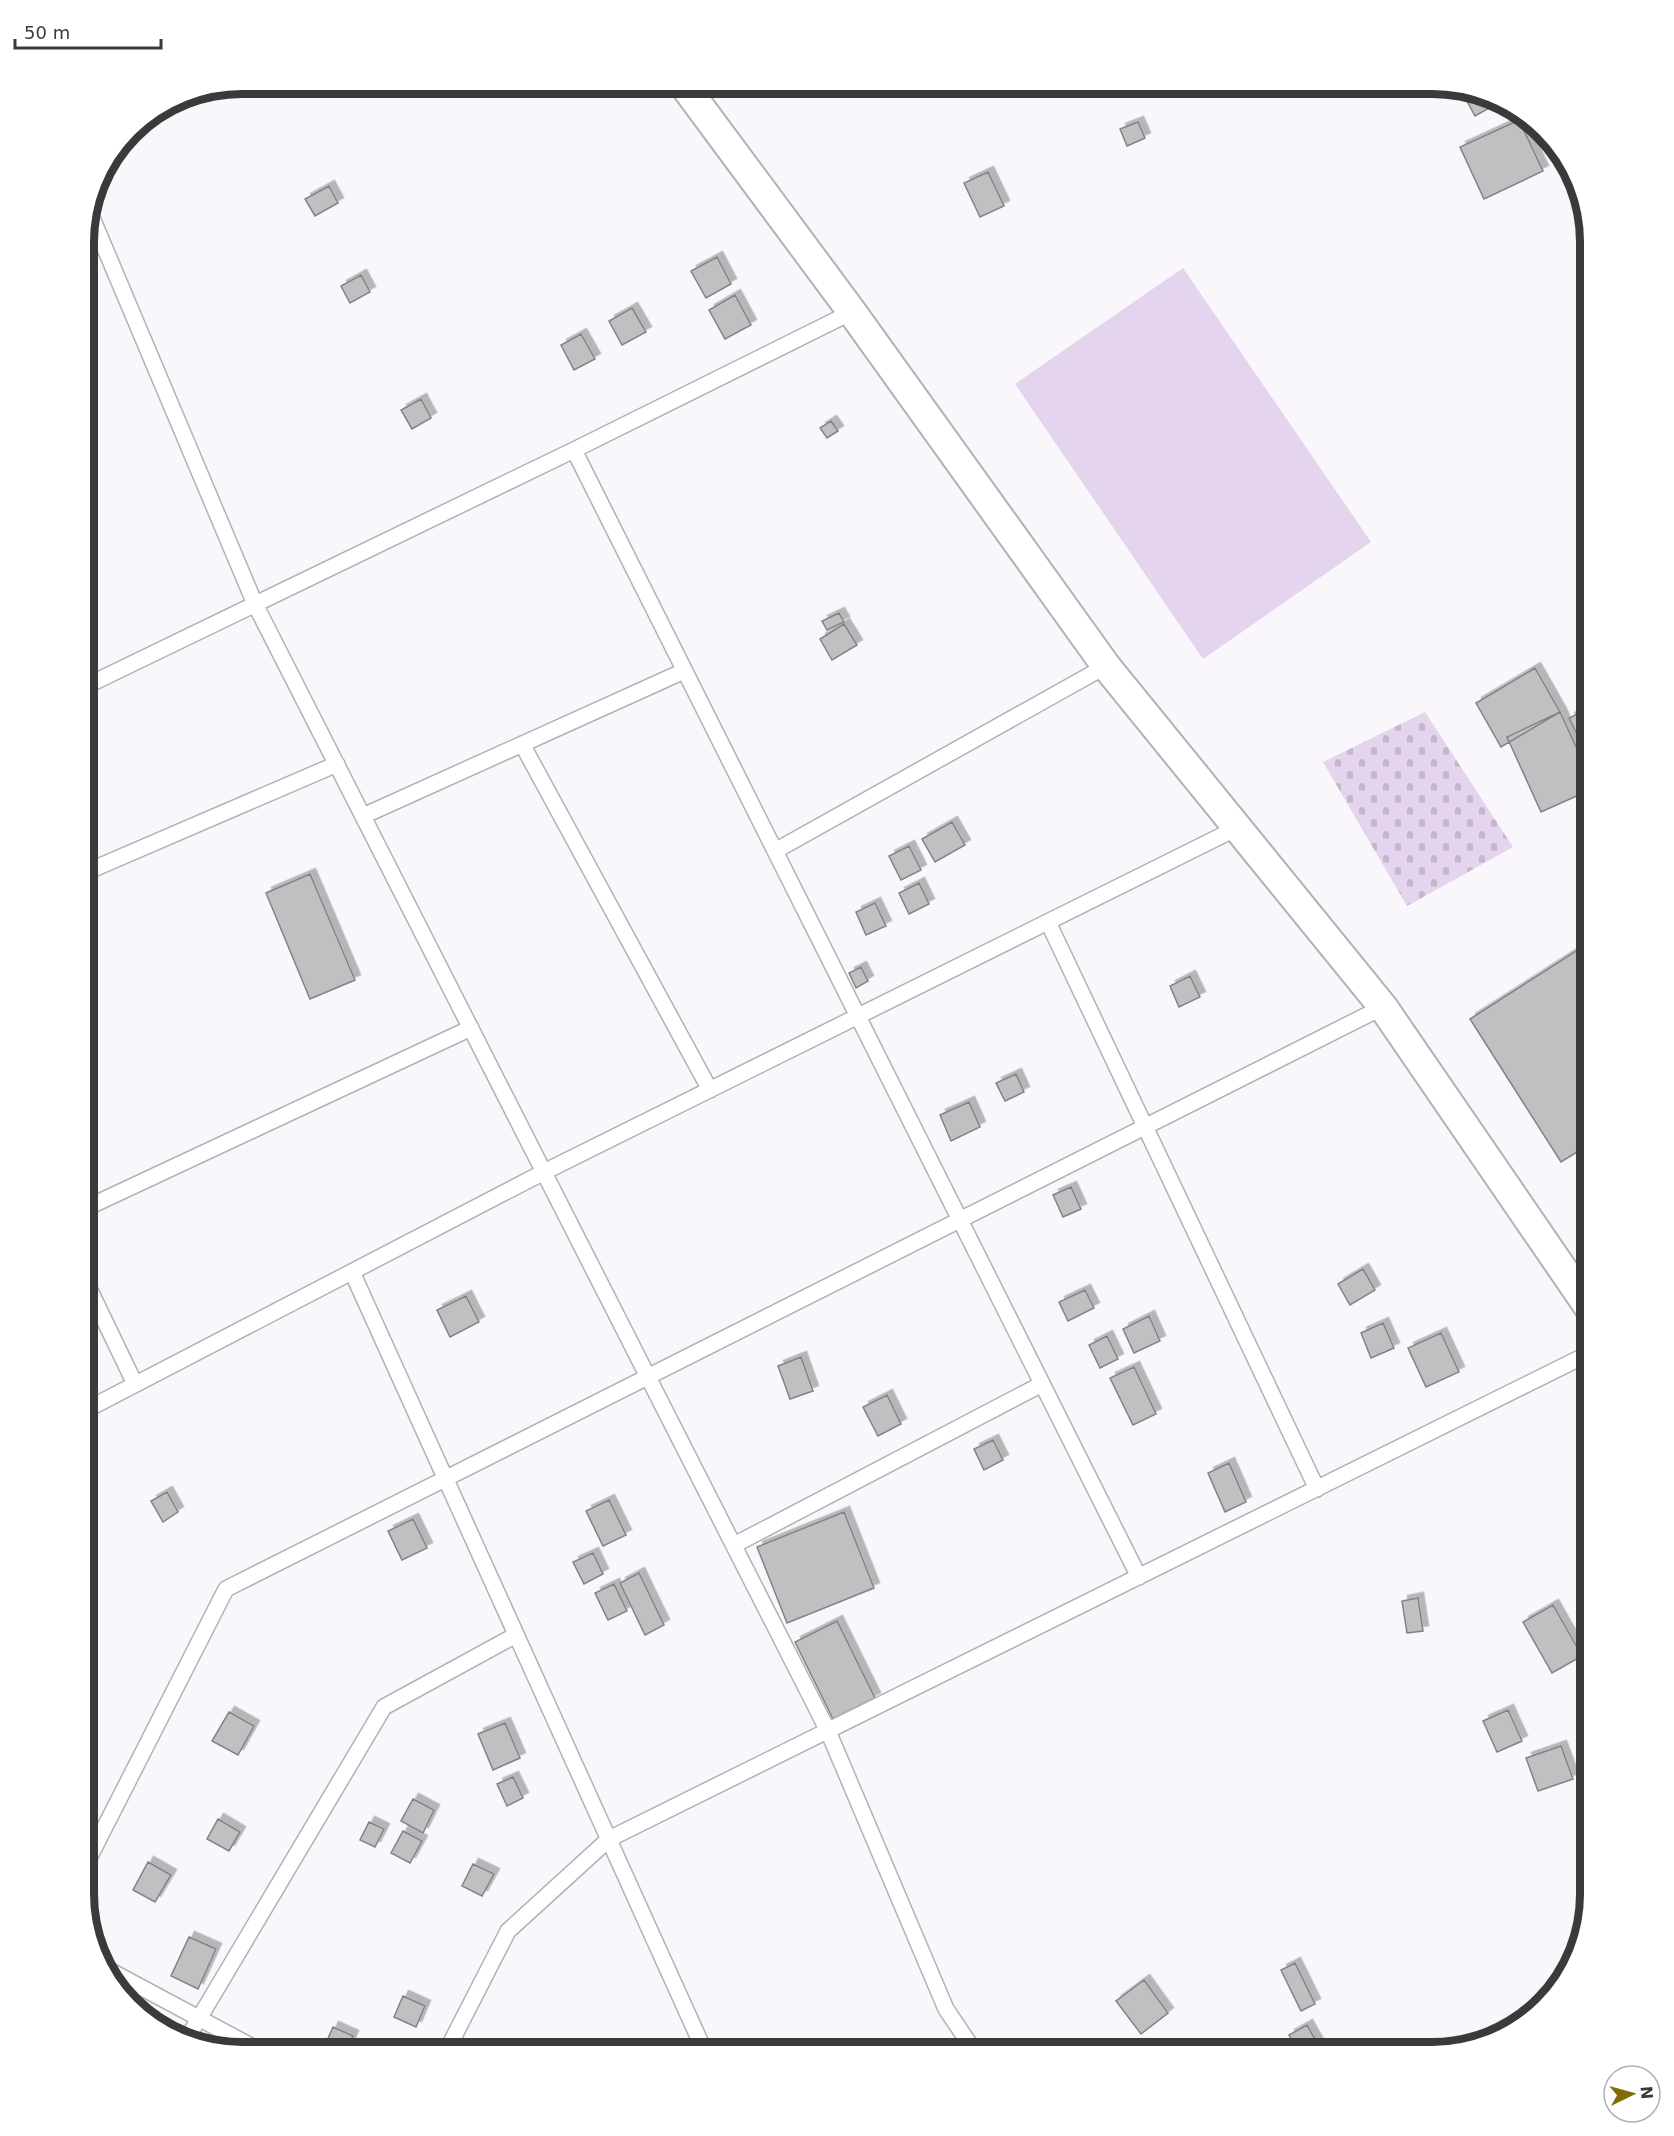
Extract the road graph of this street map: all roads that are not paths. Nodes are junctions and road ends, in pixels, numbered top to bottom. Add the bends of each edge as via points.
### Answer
1 (691, 94) edge
2 (96, 226) edge
3 (852, 312) junction
4 (574, 450) junction
5 (255, 604) junction
6 (1106, 666) junction
7 (684, 671) junction
8 (95, 682) edge
9 (522, 744) junction
10 (337, 764) junction
11 (363, 816) junction
12 (1239, 828) junction
13 (775, 850) junction
14 (95, 868) edge
15 (1048, 922) junction
16 (1383, 1007) junction
17 (858, 1017) junction
18 (471, 1028) junction
19 (710, 1090) junction
20 (1146, 1128) junction
21 (544, 1172) junction
22 (94, 1204) edge
23 (960, 1221) junction
24 (352, 1272) junction
25 (1580, 1294) edge
26 (94, 1300) edge
27 (1580, 1358) edge
28 (649, 1377) junction
29 (135, 1384) junction
30 (1042, 1384) junction
31 (94, 1406) edge
32 (445, 1479) junction
33 (1317, 1489) junction
34 (734, 1545) junction
35 (1139, 1577) junction
36 (516, 1635) junction
37 (828, 1731) junction
38 (609, 1839) junction
39 (94, 1848) edge
40 (120, 1976) edge
41 (198, 2018) junction
42 (191, 2032) edge
43 (243, 2042) edge
44 (451, 2042) edge
45 (700, 2042) edge
46 (968, 2042) edge

1 - 3 highway
2 - 5 street
3 - 4 street
3 - 6 highway
4 - 5 street
4 - 7 street
5 - 8 street
5 - 10 street
6 - 12 highway
6 - 13 street
7 - 9 street
7 - 13 street
9 - 11 street
9 - 19 street
10 - 11 street
10 - 14 street
11 - 18 street
12 - 15 street
12 - 16 highway
13 - 17 street
15 - 17 street
15 - 20 street
16 - 20 street
16 - 25 highway
17 - 19 street
17 - 23 street
18 - 21 street
18 - 22 street
19 - 21 street
20 - 23 street
20 - 33 street
21 - 24 street
21 - 28 street
23 - 28 street
23 - 30 street
24 - 29 street
24 - 32 street
26 - 29 street
27 - 33 street
28 - 32 street
28 - 34 street
29 - 31 street
30 - 34 street
30 - 35 street
32 - 36 street
32 - 39 street via 226,1589
33 - 35 street
34 - 37 street
35 - 37 street
36 - 38 street
36 - 41 street via 384,1707
37 - 38 street
37 - 46 street via 946,2009
38 - 44 street via 508,1931
38 - 45 street
40 - 41 street
41 - 42 street
41 - 43 street

